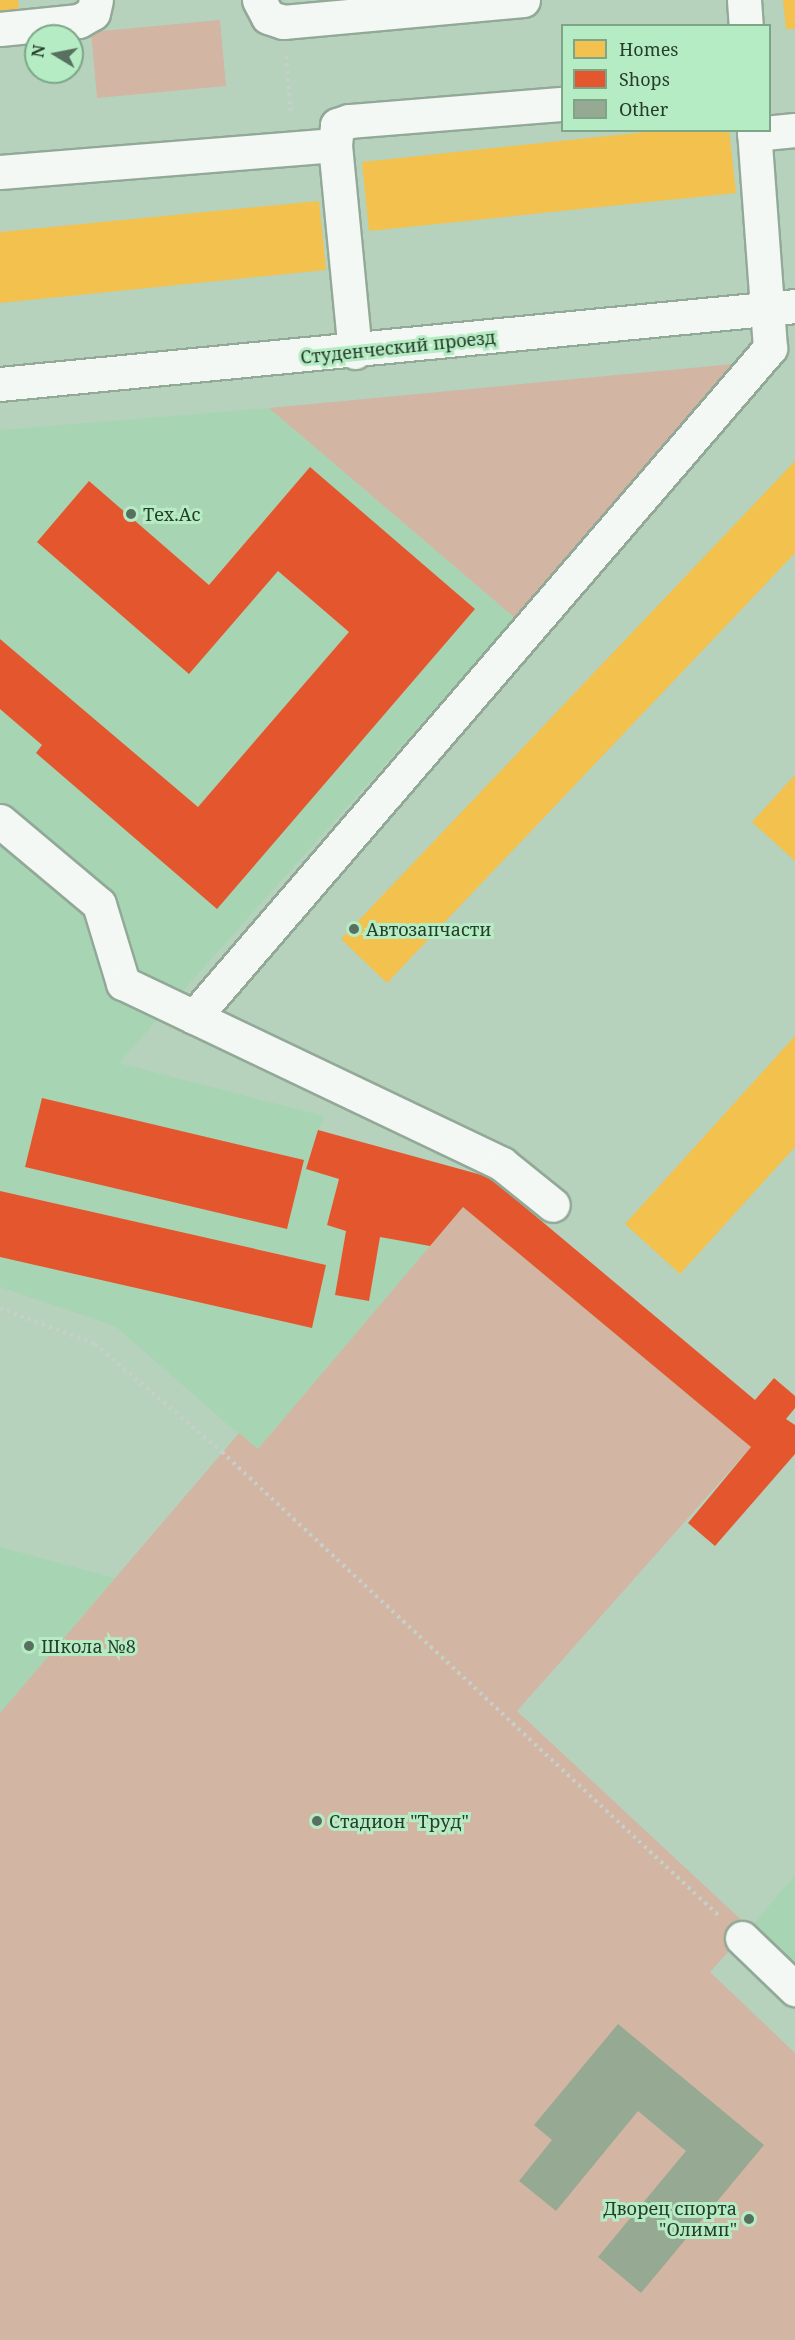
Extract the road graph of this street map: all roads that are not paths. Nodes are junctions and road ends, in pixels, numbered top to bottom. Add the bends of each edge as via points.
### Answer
1 (96, 0) edge
2 (259, 0) edge
3 (523, 0) edge
4 (744, 0) edge
5 (746, 24) edge
6 (0, 29) edge
7 (561, 104) edge
8 (795, 130) edge
9 (771, 131) edge
10 (754, 132) edge
11 (334, 145) junction
12 (0, 172) edge
13 (781, 307) edge
14 (355, 352) junction
15 (0, 384) edge
16 (0, 821) edge
17 (194, 1017) junction
18 (553, 1205) dead end
19 (742, 1938) road end
20 (795, 1989) edge

1 - 6 street via 93,13 79,21
2 - 3 street via 268,17 283,22
4 - 5 street
7 - 11 street via 349,121 337,125
8 - 9 street
10 - 13 street
11 - 12 street
11 - 14 street
13 - 14 street, Студенческий проезд
13 - 17 street via 770,348
14 - 15 street, Студенческий проезд
16 - 17 street via 99,904 123,983
17 - 18 street via 502,1164
19 - 20 street

